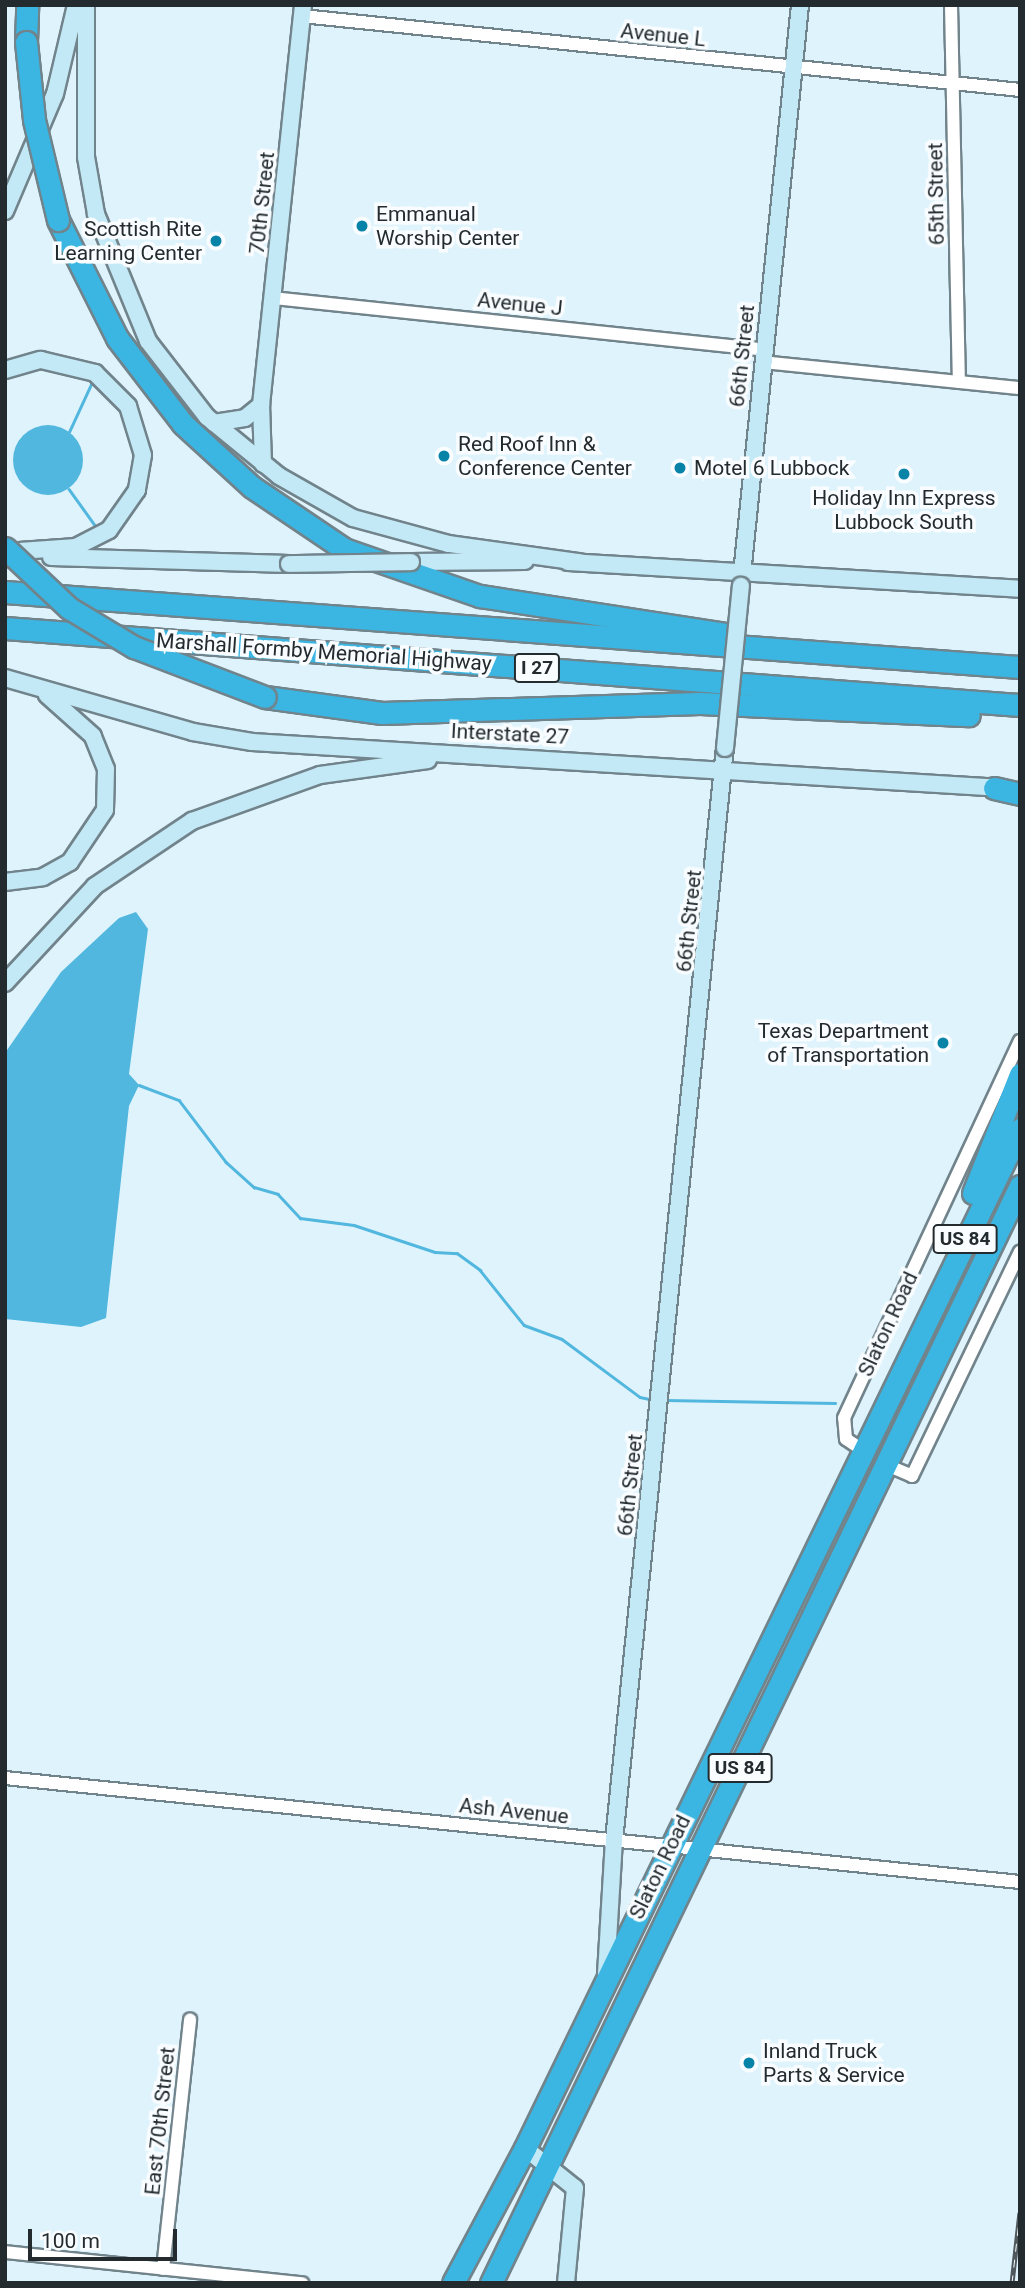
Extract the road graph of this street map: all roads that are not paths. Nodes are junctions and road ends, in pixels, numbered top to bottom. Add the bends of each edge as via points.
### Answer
1 (27, 5) edge
2 (76, 5) edge
3 (86, 5) edge
4 (800, 5) edge
5 (951, 5) edge
6 (302, 10) edge
7 (793, 68) junction
8 (953, 83) junction
9 (1020, 90) edge
10 (5, 211) edge
11 (273, 298) junction
12 (763, 356) junction
13 (5, 370) edge
14 (959, 382) junction
15 (1020, 388) edge
16 (261, 405) junction
17 (214, 423) junction
18 (262, 464) junction
19 (5, 551) edge
20 (579, 562) junction
21 (741, 580) junction
22 (1020, 589) edge
23 (5, 592) edge
24 (5, 628) edge
25 (760, 647) junction
26 (1020, 667) edge
27 (5, 679) edge
28 (1020, 705) edge
29 (1020, 718) edge
30 (618, 761) junction
31 (723, 768) junction
32 (994, 788) joint
33 (1020, 792) edge
34 (5, 882) edge
35 (5, 983) edge
36 (1020, 1041) edge
37 (1020, 1074) edge
38 (1020, 1129) edge
39 (1020, 1186) edge
40 (1020, 1205) edge
41 (1020, 1251) edge
42 (989, 1252) junction
43 (911, 1349) junction
44 (862, 1449) junction
45 (890, 1466) junction
46 (5, 1778) edge
47 (614, 1840) junction
48 (671, 1846) junction
49 (701, 1849) junction
50 (1020, 1882) edge
51 (606, 1980) junction
52 (190, 2018) dead end
53 (525, 2148) junction
54 (549, 2163) junction
55 (5, 2252) edge
56 (163, 2269) junction
57 (302, 2283) edge
58 (453, 2283) edge
59 (491, 2283) edge
60 (566, 2283) edge

1 - 25 highway, bridge via 34,120 58,220 111,327 183,424 252,487 344,549 453,590 711,629
2 - 10 main road via 55,94
3 - 17 main road via 86,157 99,226 148,341
4 - 7 main road, 66th Street
5 - 8 street, 65th Street
6 - 7 street, Avenue L
6 - 11 main road, 70th Street
7 - 8 street, Avenue L
7 - 12 main road, 66th Street
8 - 9 street, Avenue L
8 - 14 street, 65th Street
11 - 12 street, Avenue J
11 - 16 main road, 70th Street
12 - 14 street, Avenue J
12 - 21 main road, 66th Street
13 - 19 main road via 41,360 95,373 128,406 143,455 137,490 108,530 76,547
14 - 15 street, Avenue J
16 - 17 main road via 245,418
16 - 18 main road, 70th Street
17 - 18 main road
18 - 20 main road via 317,499 386,530
19 - 20 main road, bridge via 119,563
19 - 29 highway, bridge via 69,608 134,647 265,697 394,713 700,703
20 - 21 main road
21 - 22 main road
21 - 31 main road, 66th Street, bridge
23 - 25 highway, Marshall Formby Memorial Highway / I 27
24 - 28 highway, Marshall Formby Memorial Highway / I 27
25 - 26 highway, Marshall Formby Memorial Highway / I 27
27 - 30 main road, Interstate 27 via 222,738
27 - 34 main road via 48,695 85,724 100,750 107,781 98,827 70,862 43,877
30 - 31 main road, Interstate 27
30 - 35 main road via 398,761 278,786 192,821 116,870 54,924
31 - 32 main road, Interstate 27
31 - 47 main road, 66th Street
32 - 33 highway
36 - 44 street, Slaton Road via 844,1418 846,1440
37 - 43 highway
38 - 43 highway, Slaton Road / US 84
39 - 42 highway, Slaton Road / US 84
40 - 42 highway
41 - 45 street via 912,1476
42 - 45 highway, Slaton Road / US 84
43 - 44 highway, Slaton Road / US 84
44 - 45 highway
44 - 48 highway, Slaton Road / US 84
45 - 49 highway, Slaton Road / US 84
46 - 47 street, Ash Avenue
47 - 48 street, Ash Avenue
47 - 51 main road, 66th Street
48 - 49 street, Ash Avenue
48 - 51 highway, Slaton Road / US 84
49 - 50 street, Ash Avenue
49 - 54 highway, Slaton Road / US 84
51 - 53 highway, Slaton Road / US 84
52 - 56 street, East 70th Street
53 - 54 main road
53 - 58 highway, Slaton Road / US 84
54 - 59 highway, Slaton Road / US 84
54 - 60 main road via 575,2188
55 - 56 street
56 - 57 street

